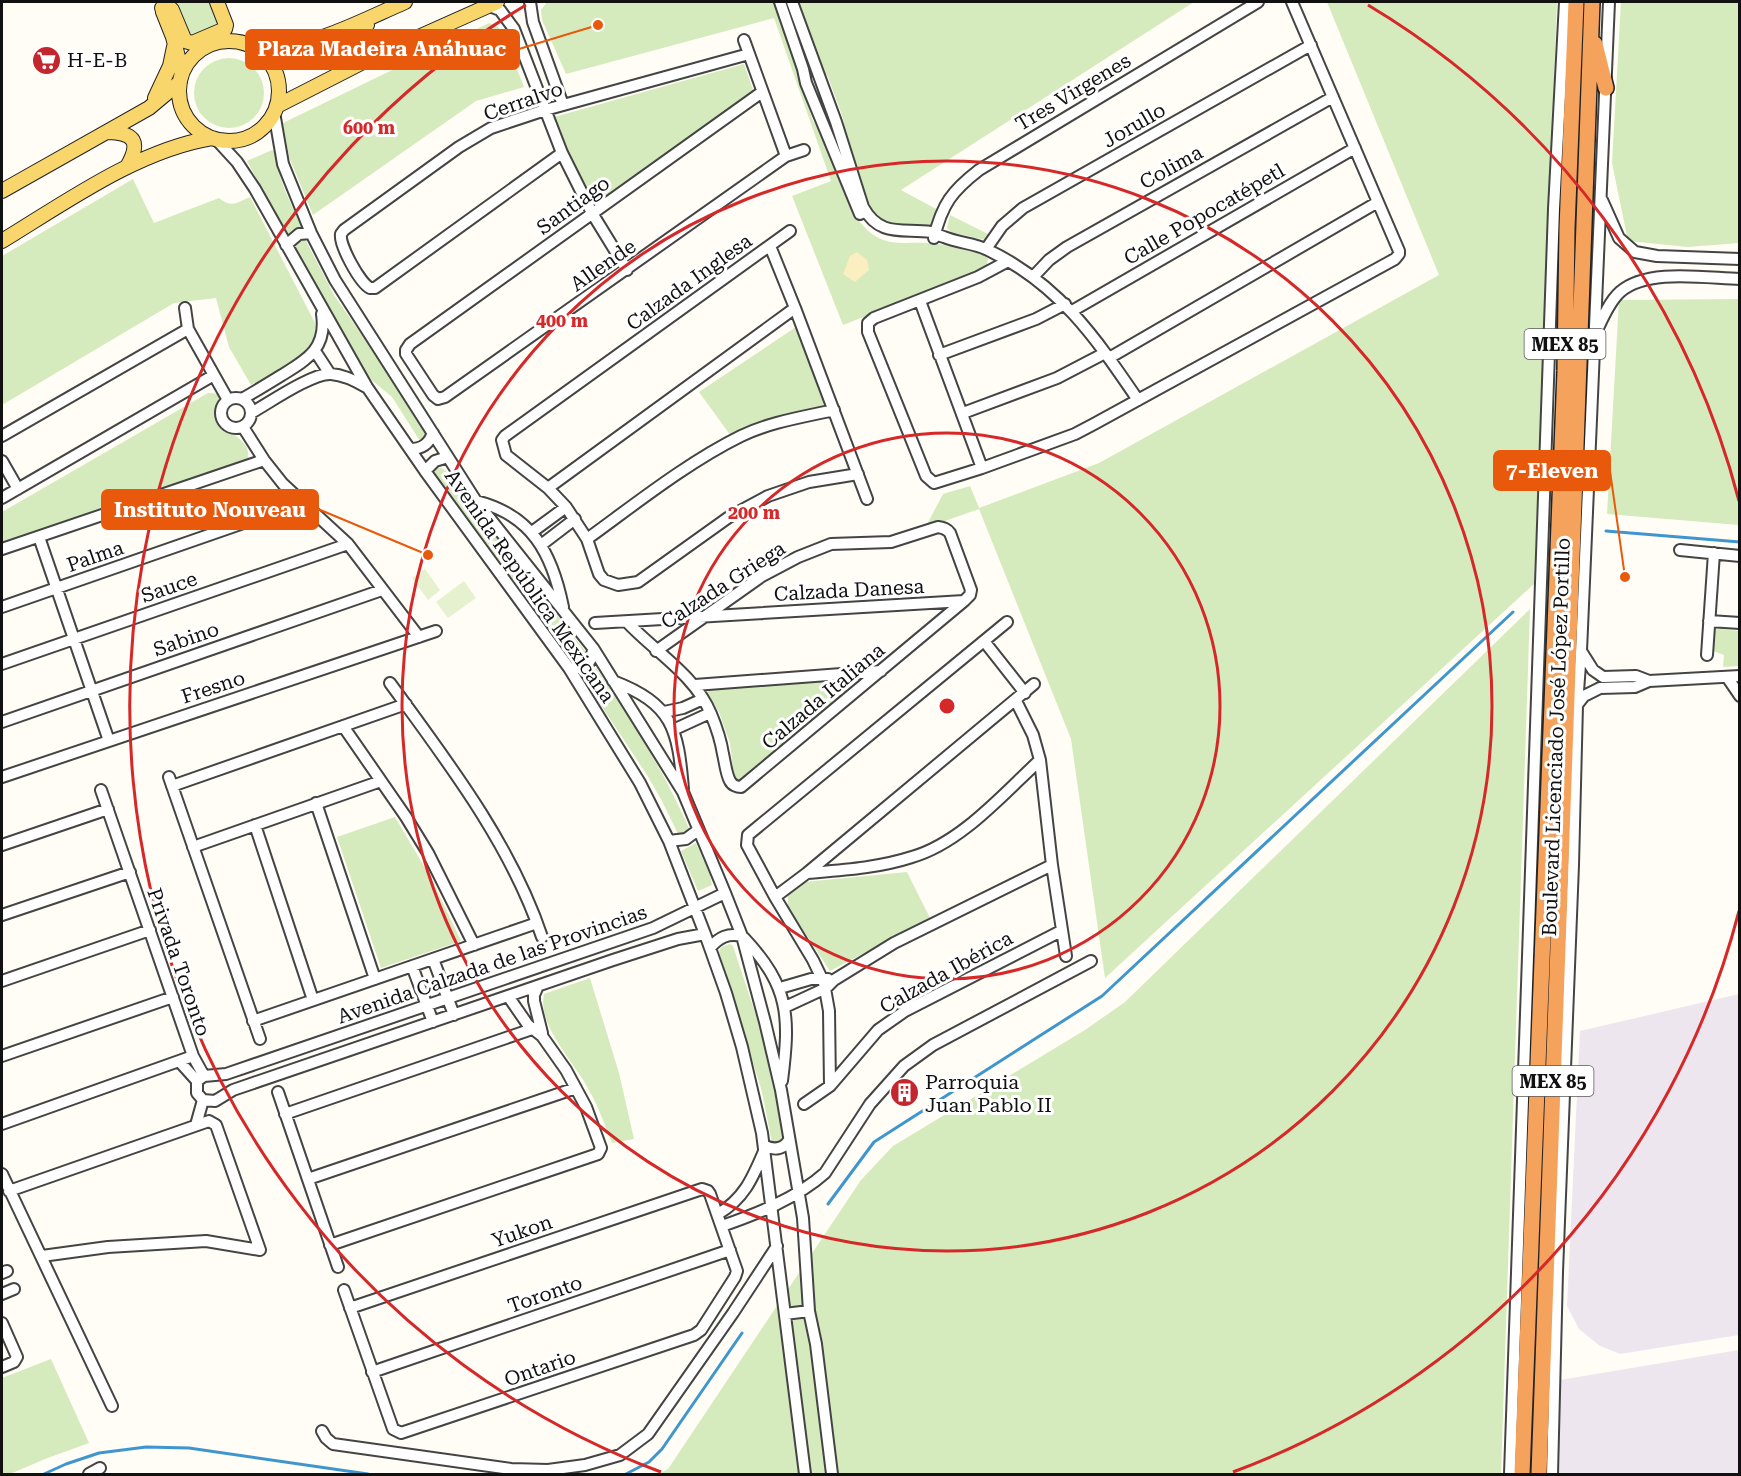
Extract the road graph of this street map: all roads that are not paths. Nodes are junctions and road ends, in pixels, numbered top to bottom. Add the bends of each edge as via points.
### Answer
1 (217, 2) edge
2 (225, 2) edge
3 (530, 2) edge
4 (780, 2) edge
5 (792, 2) edge
6 (1258, 2) edge
7 (1292, 2) edge
8 (1565, 2) edge
9 (1576, 2) edge
10 (1592, 2) edge
11 (1609, 2) edge
12 (492, 3) edge
13 (399, 4) edge
14 (160, 5) edge
15 (533, 22) junction
16 (1590, 24) junction
17 (514, 29) junction
18 (744, 40) dead end
19 (174, 43) junction
20 (247, 45) junction
21 (1311, 45) junction
22 (749, 54) junction
23 (365, 61) junction
24 (547, 62) junction
25 (815, 65) junction
26 (529, 68) junction
27 (803, 69) junction
28 (181, 78) junction
29 (1606, 88) junction
30 (762, 92) junction
31 (1333, 97) junction
32 (563, 105) junction
33 (149, 108) junction
34 (276, 109) junction
35 (545, 110) junction
36 (108, 132) junction
37 (834, 137) junction
38 (214, 138) junction
39 (1355, 148) junction
40 (804, 150) dead end
41 (562, 153) junction
42 (786, 156) junction
43 (128, 167) junction
44 (2, 191) edge
45 (1601, 197) junction
46 (1378, 202) junction
47 (592, 213) junction
48 (790, 231) dead end
49 (311, 233) junction
50 (937, 236) junction
51 (2, 241) edge
52 (286, 245) junction
53 (770, 246) junction
54 (986, 249) junction
55 (1657, 256) junction
56 (1699, 258) junction
57 (1740, 259) edge
58 (1008, 261) junction
59 (627, 270) junction
60 (1033, 277) junction
61 (1654, 277) junction
62 (1697, 277) junction
63 (1740, 279) edge
64 (920, 301) junction
65 (321, 307) junction
66 (1069, 307) junction
67 (185, 308) dead end
68 (795, 308) junction
69 (188, 329) junction
70 (1595, 334) junction
71 (315, 351) junction
72 (939, 355) junction
73 (1107, 355) junction
74 (296, 367) junction
75 (330, 374) junction
76 (214, 375) junction
77 (307, 382) junction
78 (367, 387) junction
79 (242, 399) junction
80 (438, 399) joint
81 (228, 400) junction
82 (1138, 400) junction
83 (834, 410) junction
84 (251, 413) junction
85 (963, 413) junction
86 (243, 427) junction
87 (433, 433) junction
88 (2, 436) edge
89 (410, 449) junction
90 (448, 457) junction
91 (264, 460) junction
92 (2, 461) edge
93 (982, 468) junction
94 (425, 471) junction
95 (858, 474) junction
96 (548, 488) junction
97 (18, 489) junction
98 (2, 498) edge
99 (867, 499) dead end
100 (476, 501) junction
101 (301, 502) junction
102 (566, 507) junction
103 (575, 519) junction
104 (532, 532) junction
105 (39, 537) junction
106 (586, 539) junction
107 (348, 544) junction
108 (541, 545) junction
109 (2, 549) edge
110 (1680, 550) dead end
111 (1714, 553) junction
112 (1740, 556) edge
113 (57, 589) junction
114 (382, 590) junction
115 (964, 601) junction
116 (2, 607) edge
117 (563, 610) junction
118 (706, 616) junction
119 (627, 621) junction
120 (1709, 621) junction
121 (1006, 622) dead end
122 (595, 623) dead end
123 (1740, 623) edge
124 (436, 632) dead end
125 (419, 638) junction
126 (75, 639) junction
127 (984, 641) junction
128 (593, 648) junction
129 (656, 651) junction
130 (1581, 651) junction
131 (1707, 655) dead end
132 (2, 664) edge
133 (569, 668) junction
134 (882, 671) junction
135 (1740, 676) edge
136 (1727, 677) junction
137 (612, 681) junction
138 (1649, 681) junction
139 (390, 683) dead end
140 (1035, 684) dead end
141 (694, 685) junction
142 (92, 691) junction
143 (1025, 693) junction
144 (1740, 696) edge
145 (703, 699) junction
146 (1016, 701) junction
147 (406, 704) junction
148 (1577, 705) junction
149 (664, 712) junction
150 (710, 713) junction
151 (2, 722) edge
152 (343, 726) junction
153 (674, 730) junction
154 (109, 741) junction
155 (1040, 760) junction
156 (2, 777) edge
157 (381, 781) junction
158 (101, 789) dead end
159 (683, 792) junction
160 (1541, 792) junction
161 (316, 803) junction
162 (108, 809) junction
163 (255, 825) junction
164 (698, 830) junction
165 (1562, 834) junction
166 (669, 841) junction
167 (2, 845) edge
168 (193, 847) junction
169 (1052, 865) junction
170 (1573, 865) junction
171 (130, 872) junction
172 (807, 873) junction
173 (725, 893) junction
174 (775, 897) junction
175 (695, 908) junction
176 (2, 915) edge
177 (537, 923) junction
178 (150, 930) junction
179 (1061, 931) junction
180 (705, 934) junction
181 (742, 936) junction
182 (542, 937) dead end
183 (474, 945) junction
184 (710, 948) junction
185 (1066, 956) dead end
186 (433, 959) junction
187 (1091, 961) dead end
188 (412, 966) junction
189 (375, 979) junction
190 (2, 981) edge
191 (824, 983) junction
192 (538, 986) junction
193 (780, 988) junction
194 (508, 996) junction
195 (173, 997) junction
196 (448, 999) junction
197 (313, 1000) junction
198 (427, 1006) junction
199 (785, 1007) junction
200 (454, 1015) junction
201 (253, 1021) junction
202 (433, 1022) junction
203 (539, 1030) junction
204 (260, 1039) dead end
205 (2, 1056) edge
206 (193, 1056) junction
207 (179, 1061) junction
208 (200, 1079) junction
209 (830, 1086) junction
210 (576, 1088) junction
211 (780, 1090) junction
212 (278, 1092) dead end
213 (209, 1100) junction
214 (804, 1104) dead end
215 (285, 1114) junction
216 (213, 1123) junction
217 (2, 1124) edge
218 (196, 1125) junction
219 (789, 1140) junction
220 (765, 1147) junction
221 (2, 1174) edge
222 (308, 1179) junction
223 (9, 1191) junction
224 (799, 1192) junction
225 (772, 1205) junction
226 (718, 1214) junction
227 (1531, 1216) junction
228 (722, 1227) junction
229 (1519, 1242) junction
230 (330, 1245) junction
231 (777, 1246) junction
232 (730, 1250) junction
233 (42, 1256) junction
234 (338, 1267) dead end
235 (1547, 1280) junction
236 (14, 1289) dead end
237 (344, 1290) dead end
238 (2, 1294) edge
239 (1556, 1304) junction
240 (350, 1308) junction
241 (809, 1311) junction
242 (785, 1314) junction
243 (2, 1323) edge
244 (2, 1367) edge
245 (372, 1372) junction
246 (112, 1406) dead end
247 (322, 1431) dead end
248 (100, 1468) dead end
249 (89, 1474) edge
250 (805, 1474) edge
251 (832, 1474) edge
252 (1510, 1474) edge
253 (1522, 1474) edge
254 (1539, 1474) edge
255 (1552, 1474) edge

1 - 14 main road via 225,29 192,43 185,40 172,10
2 - 20 main road
3 - 15 street
4 - 27 street
5 - 25 street
6 - 50 street, Tres Virgenes via 979,170 948,200
7 - 21 street
8 - 160 street, Boulevard Licenciado José López Portillo via 1554,209
9 - 160 highway, Boulevard Licenciado José López Portillo / MEX 85 via 1565,371
10 - 16 highway, Boulevard Licenciado José López Portillo / MEX 85
11 - 29 street, Boulevard Licenciado José López Portillo
12 - 17 street
12 - 23 main road
13 - 20 main road via 317,39 284,47
13 - 23 main road via 349,41 350,54
14 - 19 main road
15 - 17 street
15 - 24 street
16 - 29 highway
16 - 165 highway, Boulevard Licenciado José López Portillo / MEX 85
17 - 26 street
18 - 22 street
19 - 28 main road
19 - 33 main road via 165,81
20 - 28 main road via 214,43 195,55
20 - 34 main road via 269,60 274,69 279,94
21 - 31 street
21 - 54 street, Jorullo via 1023,208 1002,226
22 - 30 street
22 - 32 street, Cerralvo
23 - 34 main road
24 - 26 street
24 - 32 street
25 - 27 street
25 - 37 street
26 - 35 street
27 - 37 street via 806,83
28 - 33 main road
28 - 38 main road via 179,93 186,115 193,125
29 - 45 street, Boulevard Licenciado José López Portillo
30 - 42 street
30 - 47 street, Santiago
31 - 39 street
31 - 60 street, Colima via 1067,247
32 - 35 street, Cerralvo
33 - 36 main road
34 - 38 main road via 261,129 249,136 236,140
34 - 49 street, Avenida República Mexicana via 283,164
35 - 41 street
35 - 41 street, Cerralvo via 491,128 459,147 344,230 340,239 362,283 369,288 381,285
36 - 43 main road via 132,138 135,151
36 - 44 main road
37 - 50 street via 854,204 871,228 888,237
38 - 43 main road via 172,148
38 - 52 street, Avenida República Mexicana via 237,162
39 - 46 street
39 - 66 street, Calle Popocatépetl
40 - 42 street, Allende
41 - 47 street
42 - 59 street, Allende
43 - 51 main road
45 - 55 street via 1623,242 1635,252
45 - 70 street, Boulevard Licenciado José López Portillo
46 - 73 street
46 - 82 street via 1399,250 1395,259
47 - 59 street
47 - 80 street, Santiago via 410,344 406,350 408,357
48 - 53 street, Calzada Inglesa
49 - 52 street via 299,234
49 - 87 street, Avenida República Mexicana via 335,280
50 - 54 street
52 - 65 street, Avenida República Mexicana
53 - 68 street, Calzada Inglesa
53 - 96 street, Calzada Inglesa via 505,436 502,445 506,455
54 - 58 street
55 - 56 street
55 - 61 street via 1649,267
56 - 57 street
56 - 62 street via 1703,270
58 - 60 street
58 - 64 street
59 - 80 street, Allende
60 - 66 street
61 - 62 street
61 - 70 street via 1617,293
62 - 63 street
64 - 72 street
64 - 93 street via 874,318 868,323 868,332 926,476 934,483
65 - 71 street via 323,328
65 - 78 street, Avenida República Mexicana
66 - 72 street, Calle Popocatépetl
66 - 73 street
67 - 69 street
68 - 83 street, Calzada Inglesa
68 - 96 street
69 - 76 street
69 - 88 street
70 - 130 street, Boulevard Licenciado José López Portillo
71 - 74 street
71 - 75 street
72 - 85 street
73 - 82 street
73 - 85 street
74 - 77 street
74 - 79 street
75 - 77 street
75 - 78 street
76 - 81 street
76 - 97 street
77 - 84 street
78 - 89 street, Avenida República Mexicana
79 - 81 street
79 - 84 street
81 - 86 street via 221,413 225,423 233,428
82 - 93 street via 1075,434
83 - 95 street, Calzada Inglesa
83 - 106 street via 741,436 658,487
84 - 86 street
85 - 93 street
86 - 91 street
87 - 89 street via 428,444
87 - 90 street, Avenida República Mexicana
89 - 94 street, Avenida República Mexicana
90 - 94 street via 435,461
90 - 100 street, Avenida República Mexicana
91 - 101 street
91 - 105 street
92 - 97 street
94 - 133 street, Avenida República Mexicana
95 - 99 street, Calzada Inglesa
95 - 106 street, Calzada Inglesa via 809,482 768,496 729,517 638,582 628,585 610,584 598,574
96 - 102 street, Calzada Inglesa
97 - 98 street
100 - 104 street, Avenida República Mexicana via 494,505
100 - 117 street, Avenida República Mexicana
101 - 107 street
101 - 113 street, Palma
102 - 103 street, Calzada Inglesa
102 - 104 street
103 - 106 street, Calzada Inglesa
103 - 108 street
104 - 108 street, Avenida República Mexicana
105 - 109 street
105 - 113 street
107 - 114 street
107 - 126 street, Sauce
108 - 117 street, Avenida República Mexicana
110 - 111 street
111 - 112 street
111 - 120 street
113 - 116 street, Palma
113 - 126 street
114 - 125 street
114 - 142 street, Sabino
115 - 118 street, Calzada Danesa
115 - 118 street, Calzada Griega via 970,590 948,530 938,527 891,542 831,544 762,576
115 - 134 street, Calzada Italiana
117 - 128 street, Avenida República Mexicana
118 - 119 street, Calzada Danesa
118 - 129 street, Calzada Griega
119 - 122 street, Calzada Danesa
119 - 129 street
120 - 123 street
120 - 131 street
121 - 127 street
124 - 125 street, Fresno
125 - 154 street, Fresno
126 - 132 street, Sauce
126 - 142 street
127 - 143 street
127 - 174 street via 748,836 747,845
128 - 133 street via 587,665
128 - 137 street, Avenida República Mexicana
129 - 141 street, Calzada Griega
130 - 138 street via 1602,677 1636,676
130 - 148 street, Boulevard Licenciado José López Portillo
133 - 166 street, Avenida República Mexicana via 640,783
134 - 141 street
134 - 150 street, Calzada Italiana via 741,787 729,781
135 - 136 street
136 - 138 street
136 - 144 street
137 - 149 street, Avenida República Mexicana via 644,696
137 - 159 street, Avenida República Mexicana
138 - 148 street via 1635,687 1594,690
139 - 147 street
140 - 143 street
141 - 145 street, Calzada Griega
142 - 151 street, Sabino
142 - 154 street
143 - 146 street
145 - 149 street
145 - 150 street, Calzada Griega
146 - 155 street
146 - 172 street
147 - 152 street
147 - 177 street via 484,818
148 - 170 street, Boulevard Licenciado José López Portillo
149 - 153 street, Avenida República Mexicana
150 - 153 street
152 - 157 street
152 - 168 street via 171,781
153 - 159 street, Avenida República Mexicana
154 - 156 street, Fresno
155 - 169 street
155 - 172 street via 964,829 941,844 914,857 872,867
157 - 161 street
157 - 183 street via 428,853
158 - 162 street, Privada Toronto
159 - 164 street, Avenida República Mexicana
160 - 227 highway, Boulevard Licenciado José López Portillo / MEX 85
160 - 229 street, Boulevard Licenciado José López Portillo
161 - 163 street
161 - 189 street
162 - 167 street
162 - 171 street, Privada Toronto
163 - 168 street
163 - 197 street
164 - 166 street via 686,839
164 - 173 street, Avenida República Mexicana
165 - 170 highway
165 - 235 highway, Boulevard Licenciado José López Portillo / MEX 85
166 - 175 street, Avenida República Mexicana
168 - 201 street
169 - 179 street
169 - 191 street via 894,943
170 - 239 street, Boulevard Licenciado José López Portillo
171 - 176 street
171 - 178 street, Privada Toronto
172 - 174 street
173 - 175 street, Avenida Calzada de las Provincias
173 - 181 street, Avenida República Mexicana
174 - 191 street
175 - 180 street, Avenida República Mexicana
175 - 196 street, Avenida Calzada de las Provincias via 654,928
177 - 182 street
177 - 183 street
178 - 190 street
178 - 195 street, Privada Toronto
179 - 185 street
179 - 209 street, Calzada Ibérica via 905,1011 878,1030
180 - 184 street, Avenida República Mexicana
180 - 192 street, Avenida Calzada de las Provincias via 648,948
181 - 184 street via 724,936
181 - 193 street, Avenida República Mexicana via 760,955
181 - 211 street, Avenida República Mexicana
183 - 186 street
184 - 220 street, Avenida República Mexicana via 742,1047
186 - 188 street
186 - 196 street
187 - 224 street via 933,1045 904,1066 870,1104 825,1173
188 - 189 street
188 - 198 street
189 - 197 street
191 - 193 street
191 - 199 street
191 - 209 street via 829,1011
192 - 194 street, Avenida Calzada de las Provincias
192 - 203 street via 534,1001
193 - 199 street, Avenida República Mexicana
194 - 200 street, Avenida Calzada de las Provincias
194 - 203 street
195 - 205 street
195 - 206 street, Privada Toronto
196 - 198 street, Avenida Calzada de las Provincias
196 - 200 street
197 - 201 street
198 - 202 street
198 - 208 street, Avenida Calzada de las Provincias via 226,1074
199 - 211 street, Avenida República Mexicana via 786,1043
200 - 202 street, Avenida Calzada de las Provincias
201 - 204 street
202 - 213 street, Avenida Calzada de las Provincias
203 - 210 street
203 - 215 street
206 - 207 street, Privada Toronto
206 - 208 street
207 - 208 street
207 - 217 street, Privada Toronto
208 - 213 street via 197,1093
209 - 214 street, Calzada Ibérica
210 - 222 street
210 - 230 street via 601,1148 598,1154
211 - 219 street, Avenida República Mexicana
212 - 215 street
213 - 216 street
213 - 218 street
215 - 222 street
216 - 218 street
216 - 233 street via 260,1250 206,1241
218 - 223 street
219 - 220 street via 778,1149
219 - 224 street, Avenida República Mexicana
220 - 225 street, Avenida República Mexicana
220 - 226 street via 745,1190 735,1203
221 - 223 street
222 - 230 street
223 - 233 street
224 - 225 street
224 - 241 street, Avenida República Mexicana
225 - 228 street
225 - 231 street, Avenida República Mexicana
226 - 228 street
226 - 240 street, Yukon via 705,1189
227 - 229 highway
227 - 253 highway, Boulevard Licenciado José López Portillo / MEX 85
228 - 232 street
229 - 252 street, Boulevard Licenciado José López Portillo
230 - 234 street
231 - 242 street, Avenida República Mexicana
231 - 247 street via 648,1434 620,1455 548,1470 511,1469 333,1444
232 - 245 street, Toronto
232 - 245 street, Ontario via 737,1274 694,1335 405,1433 393,1429
233 - 246 street
235 - 239 highway
235 - 254 highway, Boulevard Licenciado José López Portillo / MEX 85
236 - 238 street
237 - 240 street
239 - 255 street, Boulevard Licenciado José López Portillo
240 - 245 street
241 - 242 street
241 - 251 street, Avenida República Mexicana
242 - 250 street, Avenida República Mexicana
243 - 244 street via 17,1360
248 - 249 street

